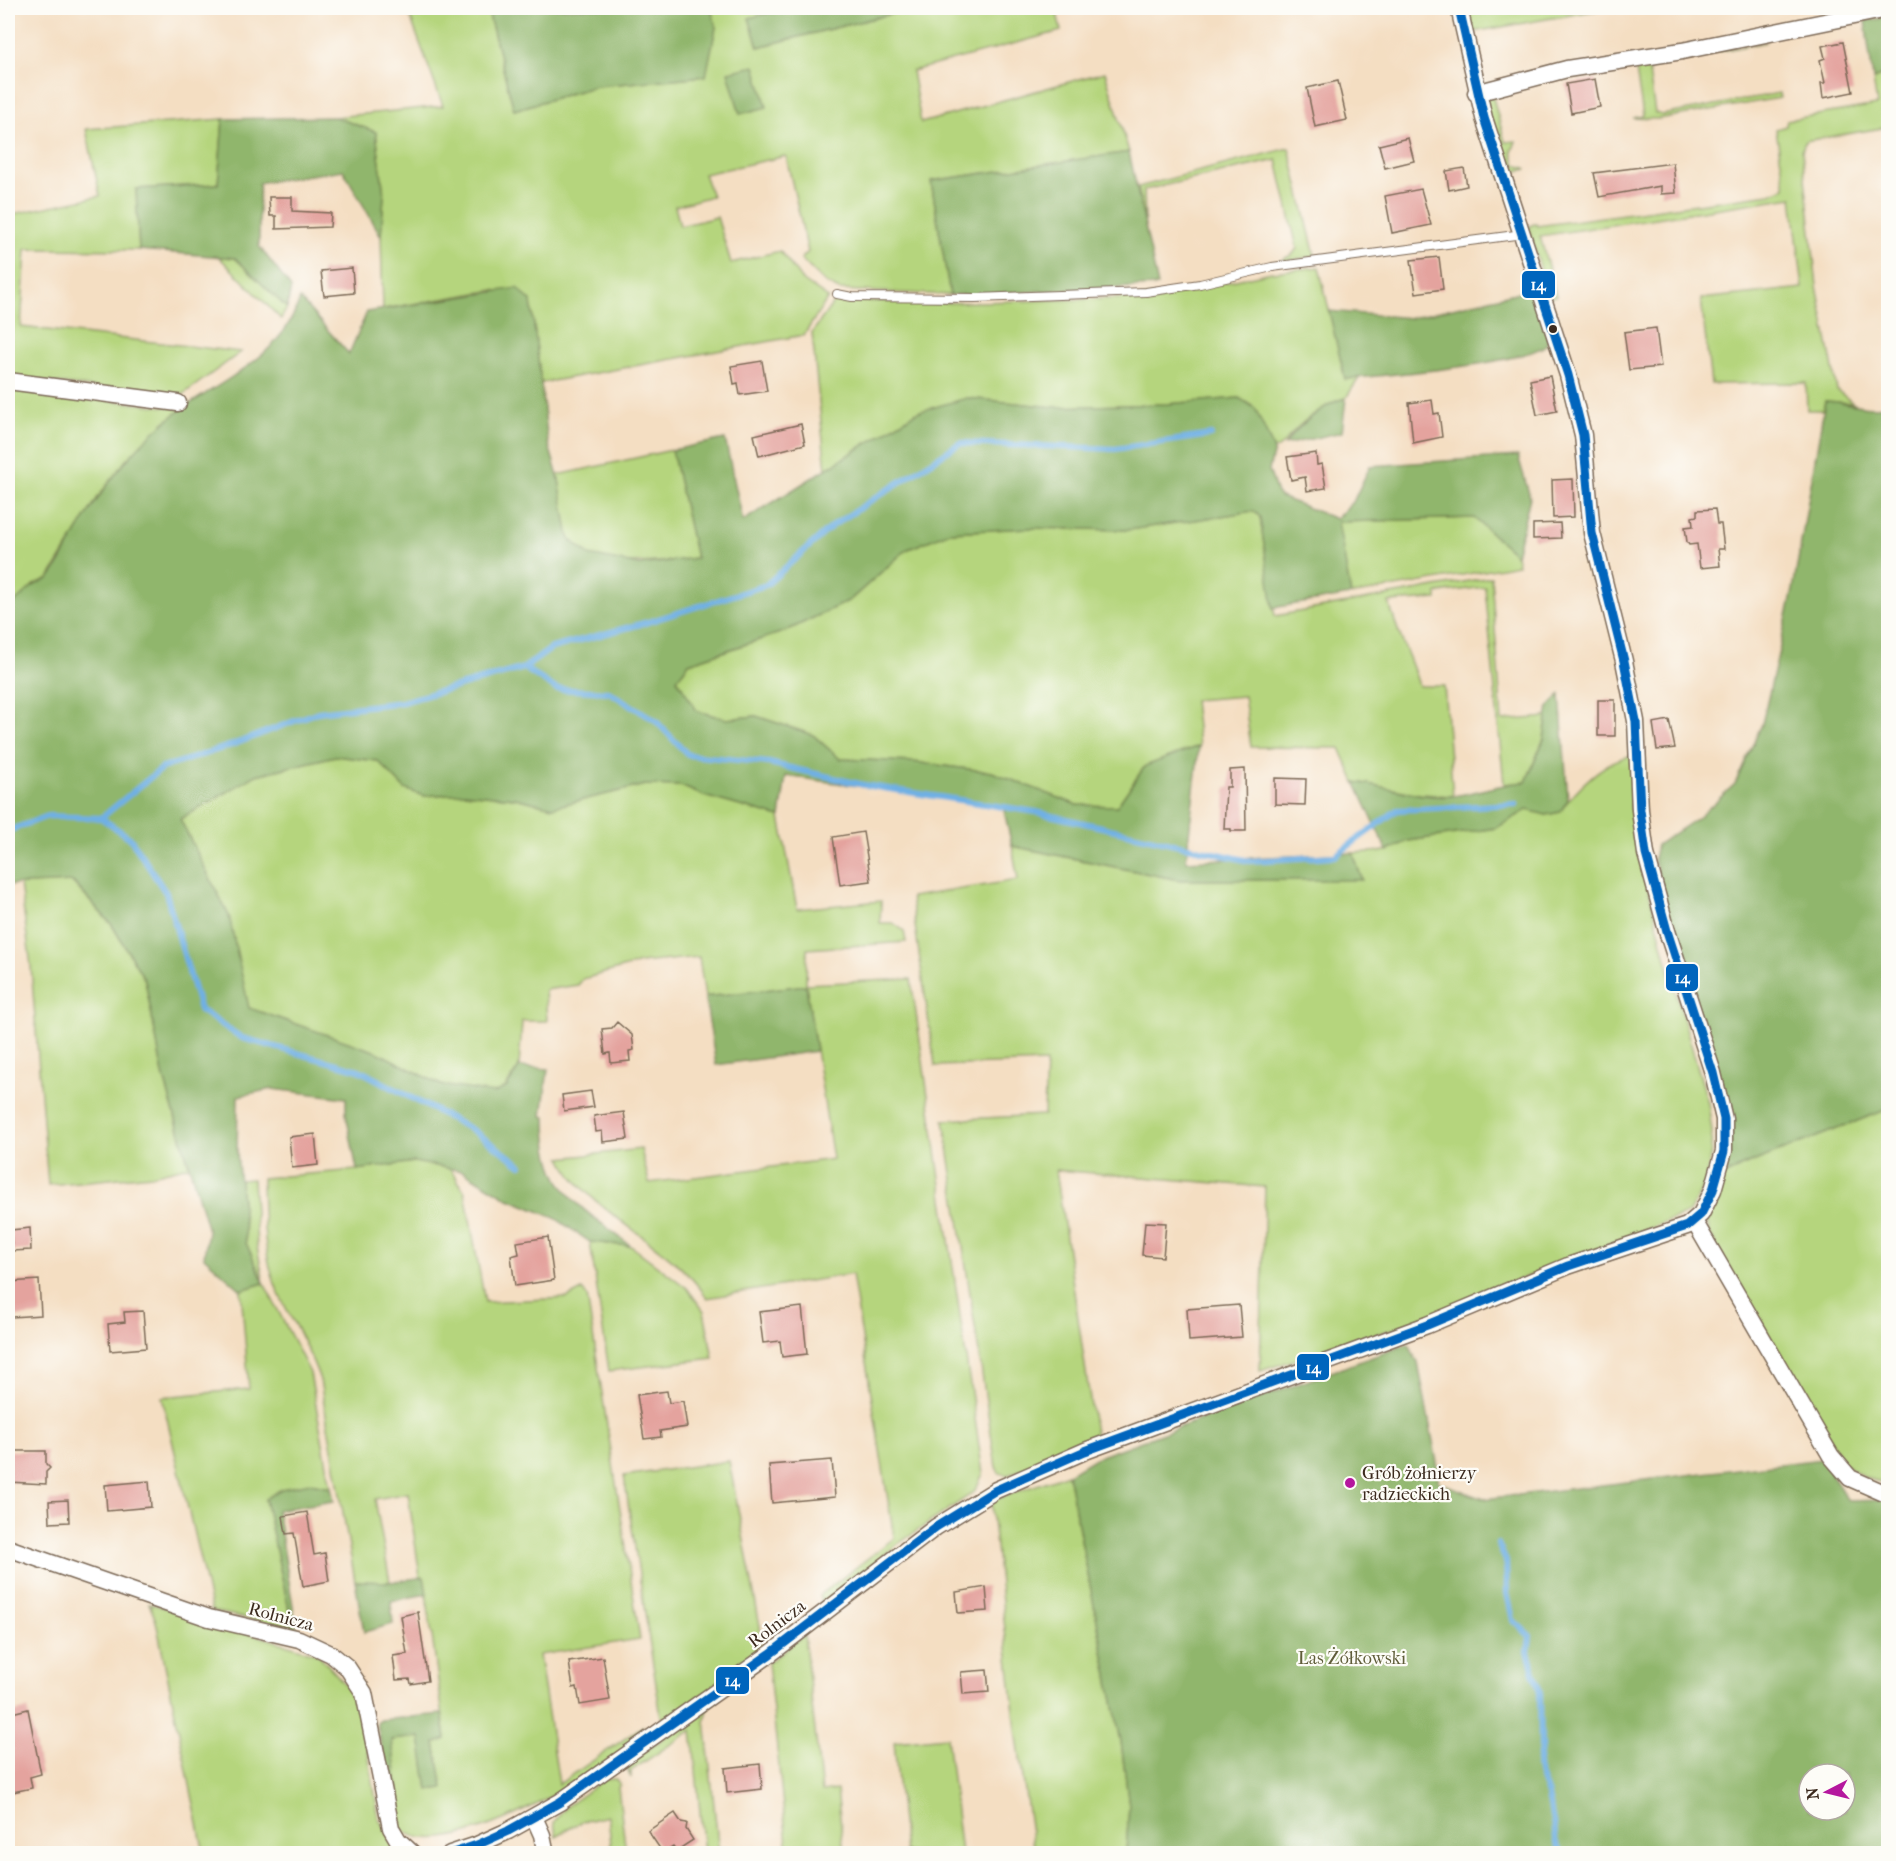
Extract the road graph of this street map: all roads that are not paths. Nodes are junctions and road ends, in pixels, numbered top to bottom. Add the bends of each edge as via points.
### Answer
1 (1459, 8) edge
2 (1888, 9) edge
3 (1476, 93) junction
4 (1522, 234) junction
5 (837, 294) dead end
6 (8, 381) edge
7 (178, 403) dead end
8 (1694, 1221) junction
9 (1888, 1492) edge
10 (8, 1548) edge
11 (534, 1818) junction
12 (413, 1854) edge
13 (450, 1854) edge
14 (546, 1854) edge

1 - 3 street
2 - 3 street via 1682,51 1567,69
3 - 4 street
4 - 5 lane via 1272,267 1146,292 975,298
4 - 8 street via 1580,420 1592,533 1636,721 1646,854 1724,1119 1720,1170
6 - 7 street
8 - 9 street via 1831,1456 1850,1478
8 - 11 street, Rolnicza via 1568,1266 1427,1325 1097,1446 996,1490 936,1527 770,1654
10 - 12 street, Rolnicza via 209,1618 299,1639 336,1658 364,1693 391,1828
11 - 13 street, Rolnicza
11 - 14 street

